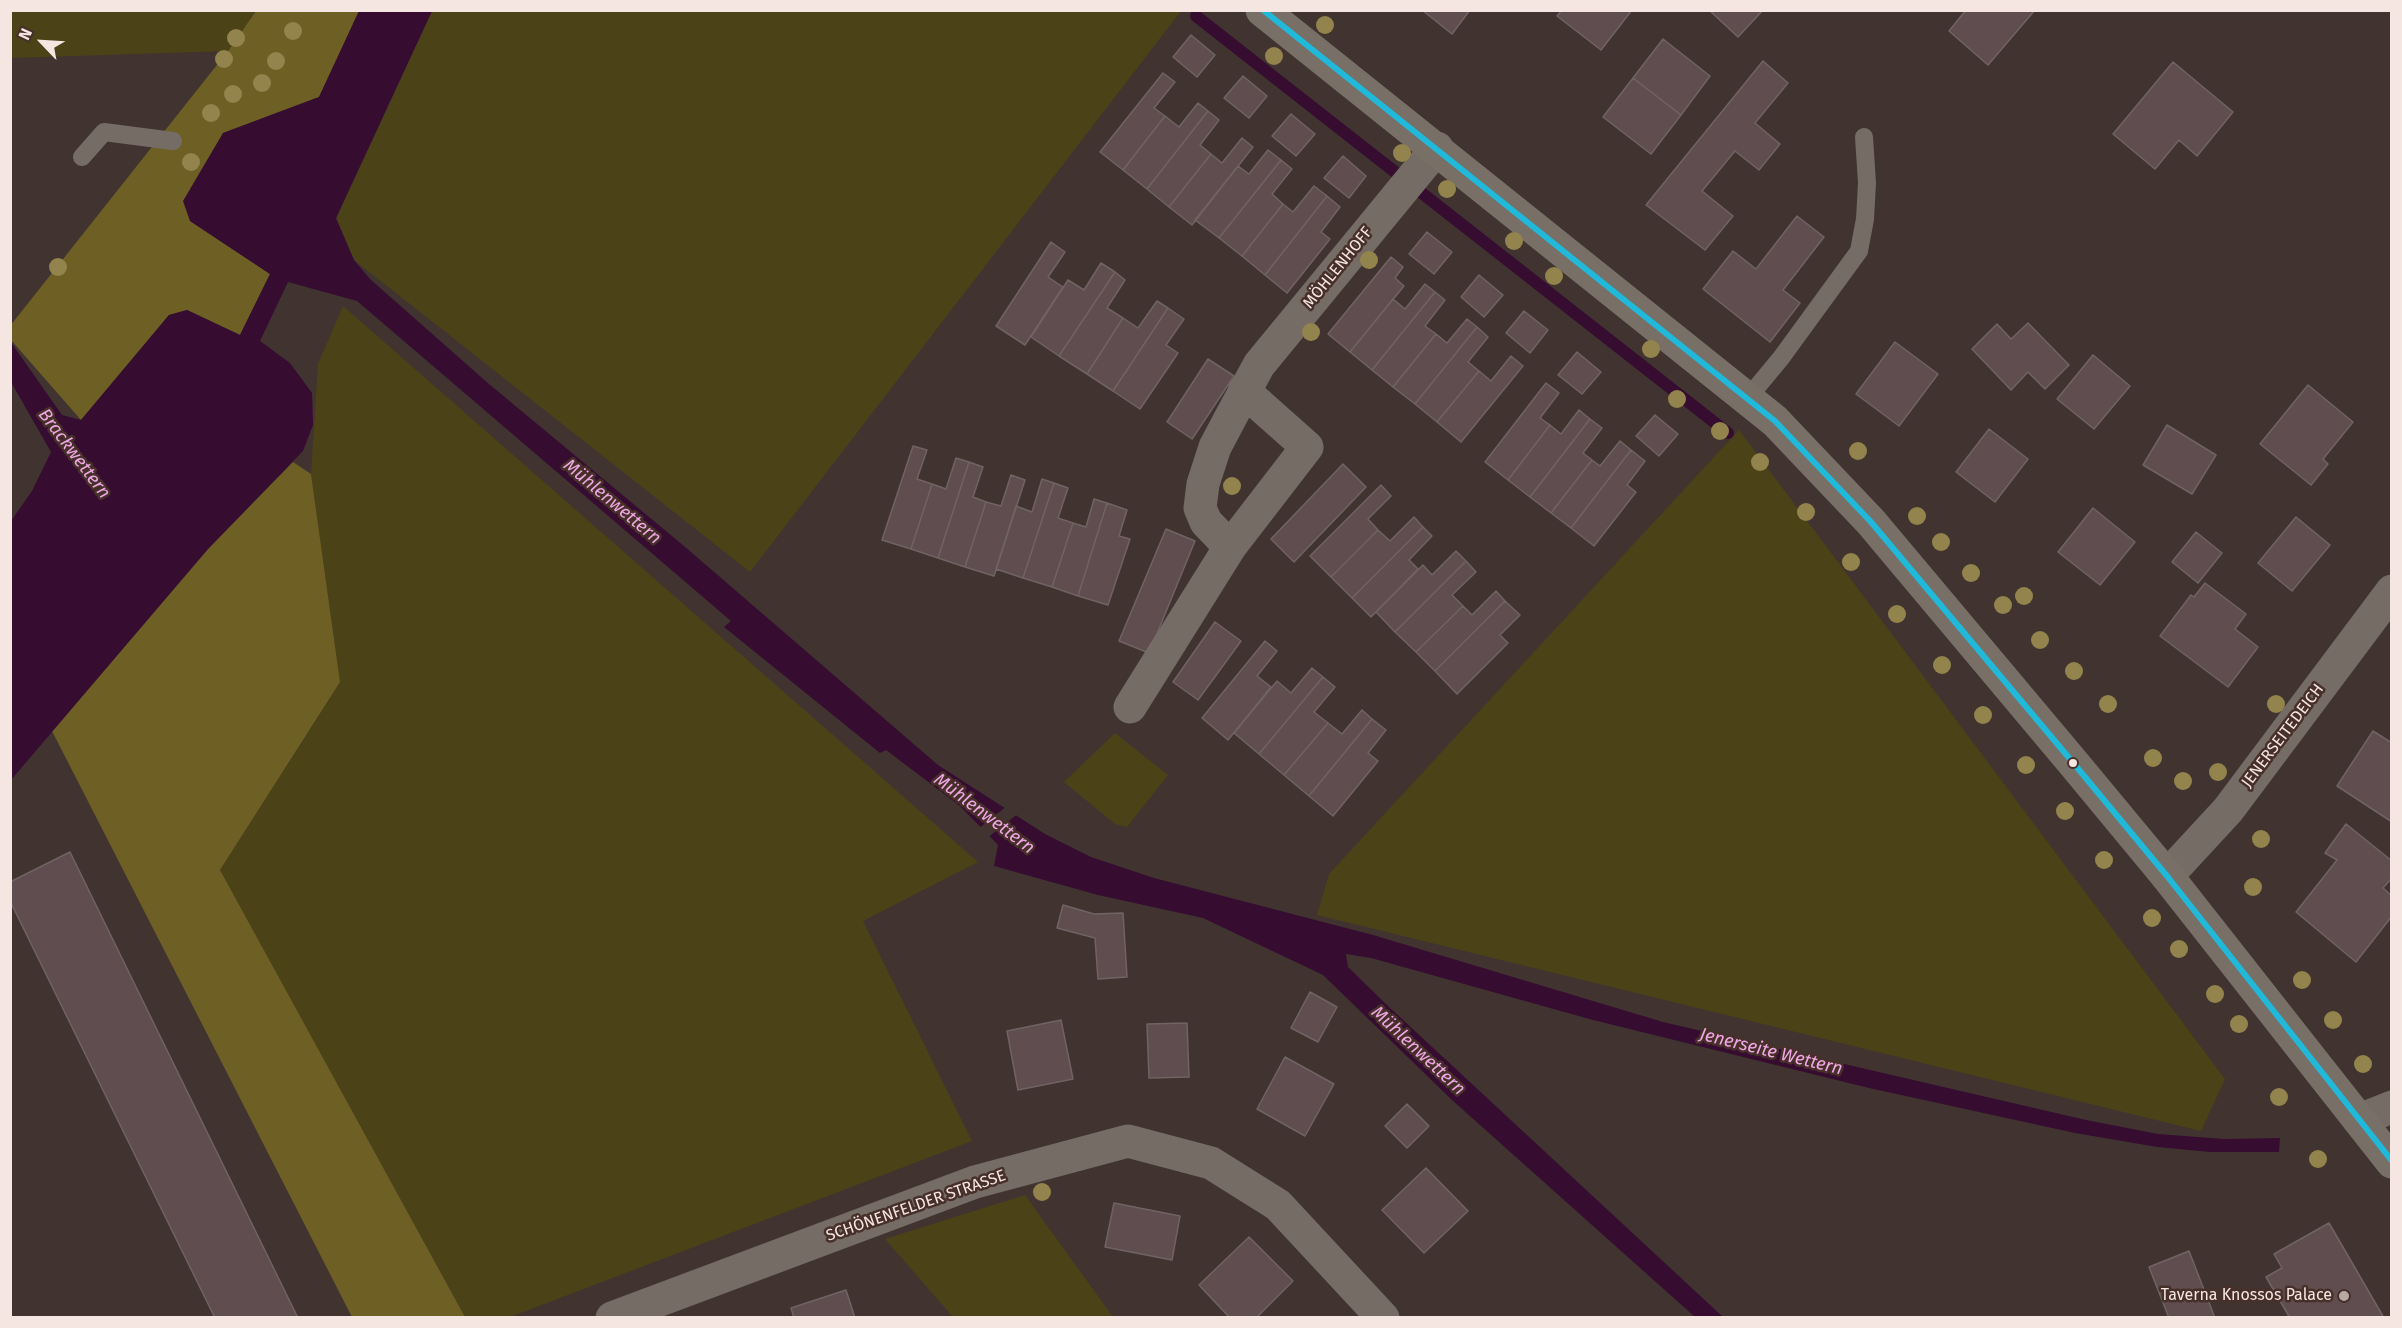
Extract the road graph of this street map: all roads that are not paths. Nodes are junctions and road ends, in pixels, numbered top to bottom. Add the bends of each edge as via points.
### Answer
1 (1262, 10) edge
2 (1864, 137) dead end
3 (173, 141) dead end
4 (82, 157) dead end
5 (1418, 171) junction
6 (1244, 391) junction
7 (1747, 399) junction
8 (1230, 547) junction
9 (2391, 591) edge
10 (1130, 707) dead end
11 (2167, 876) junction
12 (2391, 1107) edge
13 (2359, 1120) junction
14 (2391, 1162) edge
15 (612, 1317) edge
16 (1383, 1317) edge

1 - 5 street
2 - 7 lane via 1867,183 1859,251
3 - 4 lane via 104,132
5 - 6 street, MÖHLENHOFF via 1259,365
5 - 7 street
6 - 8 street, MÖHLENHOFF via 1215,447 1200,508 1206,522
6 - 8 street via 1307,447
7 - 11 street via 1775,421 1871,522
8 - 10 street
9 - 11 street, JENERSEITEDEICH via 2228,810
11 - 13 street
12 - 13 street
13 - 14 street
15 - 16 street, SCHÖNENFELDER STRASSE via 975,1182 1128,1141 1211,1163 1278,1205

